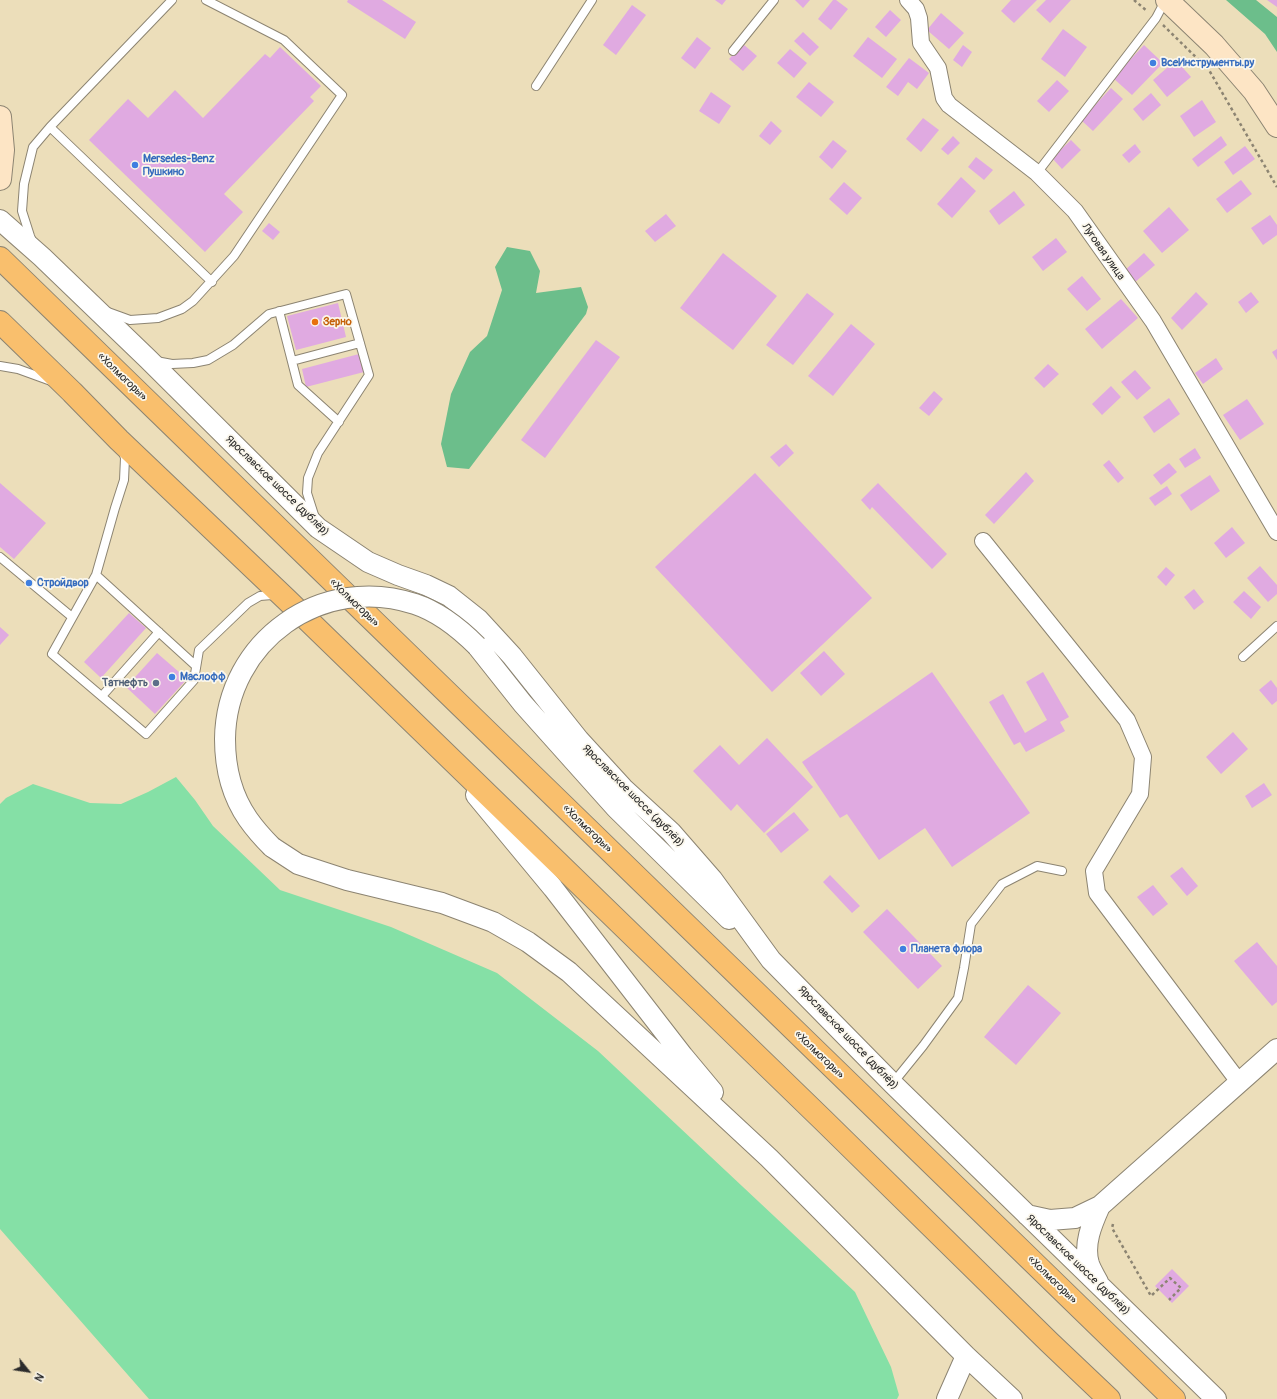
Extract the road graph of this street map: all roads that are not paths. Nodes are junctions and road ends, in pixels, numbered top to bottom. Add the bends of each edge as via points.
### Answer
1 (172, 0) edge
2 (206, 0) edge
3 (592, 0) edge
4 (774, 0) edge
5 (908, 0) edge
6 (1166, 0) edge
7 (733, 51) dead end
8 (536, 86) dead end
9 (0, 118) edge
10 (1277, 126) edge
11 (50, 127) junction
12 (1036, 173) junction
13 (0, 179) edge
14 (0, 220) edge
15 (42, 257) junction
16 (0, 258) edge
17 (212, 282) junction
18 (94, 308) junction
19 (279, 311) junction
20 (0, 322) edge
21 (360, 343) junction
22 (148, 359) junction
23 (292, 361) junction
24 (0, 366) edge
25 (72, 392) junction
26 (338, 422) junction
27 (119, 440) junction
28 (318, 528) junction
29 (1277, 532) edge
30 (983, 541) dead end
31 (0, 557) edge
32 (96, 575) junction
33 (286, 599) junction
34 (72, 617) junction
35 (1277, 626) edge
36 (159, 632) junction
37 (1243, 657) dead end
38 (196, 666) junction
39 (102, 696) junction
40 (434, 744) junction
41 (1062, 871) dead end
42 (771, 960) junction
43 (1277, 1049) edge
44 (1239, 1082) junction
45 (892, 1084) junction
46 (769, 1158) junction
47 (1100, 1206) junction
48 (1027, 1215) junction
49 (1100, 1288) junction
50 (966, 1356) junction
51 (947, 1399) edge
52 (1012, 1399) edge
53 (1109, 1399) edge
54 (1174, 1399) edge
55 (1216, 1399) edge

1 - 11 lane
2 - 17 lane via 284,40 342,95 234,256
3 - 8 lane
4 - 7 lane
5 - 12 street, Луговая улица via 916,9 921,43 938,68 944,98 949,105
6 - 10 main road via 1214,45 1254,91
6 - 12 lane via 1156,18
9 - 13 main road via 3,150
11 - 15 lane via 33,147 24,184 22,211 30,236
11 - 17 lane
12 - 29 street, Луговая улица via 1074,211 1153,321
14 - 15 street, Ярославское шоссе (дублёр)
15 - 18 street, Ярославское шоссе (дублёр)
16 - 54 highway, «Холмогоры»
17 - 18 lane via 194,301 182,309 158,318 130,320
18 - 22 street, Ярославское шоссе (дублёр)
19 - 21 lane via 346,294
19 - 22 lane via 269,314 233,345 208,360 172,364
19 - 23 lane
20 - 25 highway
21 - 23 lane
21 - 26 lane via 369,375
22 - 28 street, Ярославское шоссе (дублёр)
23 - 26 lane via 298,385
24 - 25 lane via 18,369 46,379
25 - 27 highway
26 - 28 lane via 318,453 308,478 307,493
27 - 32 lane via 125,458 124,480
27 - 33 highway
28 - 42 street, Ярославское шоссе (дублёр) via 368,562 449,596 478,619 512,656 579,740 623,788 671,832 712,879
30 - 44 street via 1128,720 1143,757 1140,794 1094,871 1097,894
31 - 34 lane
32 - 34 lane
32 - 36 lane
33 - 38 lane via 272,595 260,596 248,604 199,650
33 - 40 highway
34 - 39 lane via 52,654
35 - 37 lane
36 - 38 lane
36 - 39 lane
38 - 39 lane via 194,680 146,734
40 - 46 street via 553,888 683,1056
40 - 53 highway
41 - 45 lane via 1037,866 1002,884 971,924 958,998 924,1046
42 - 45 street, Ярославское шоссе (дублёр)
42 - 46 street, bridge via 616,808 523,704 477,646 449,621 433,612 404,601 379,597 348,598 323,603 306,610 270,635 240,675 233,692 225,729 227,766 238,802 251,823 272,847 298,864 347,880 442,903 493,922 528,942 569,972
43 - 44 street
44 - 47 street
45 - 48 street, Ярославское шоссе (дублёр)
46 - 50 street
47 - 48 street via 1075,1218 1050,1220
47 - 49 street via 1091,1226 1087,1246 1089,1264
48 - 49 street, Ярославское шоссе (дублёр)
49 - 55 street, Ярославское шоссе (дублёр)
50 - 51 street
50 - 52 street

